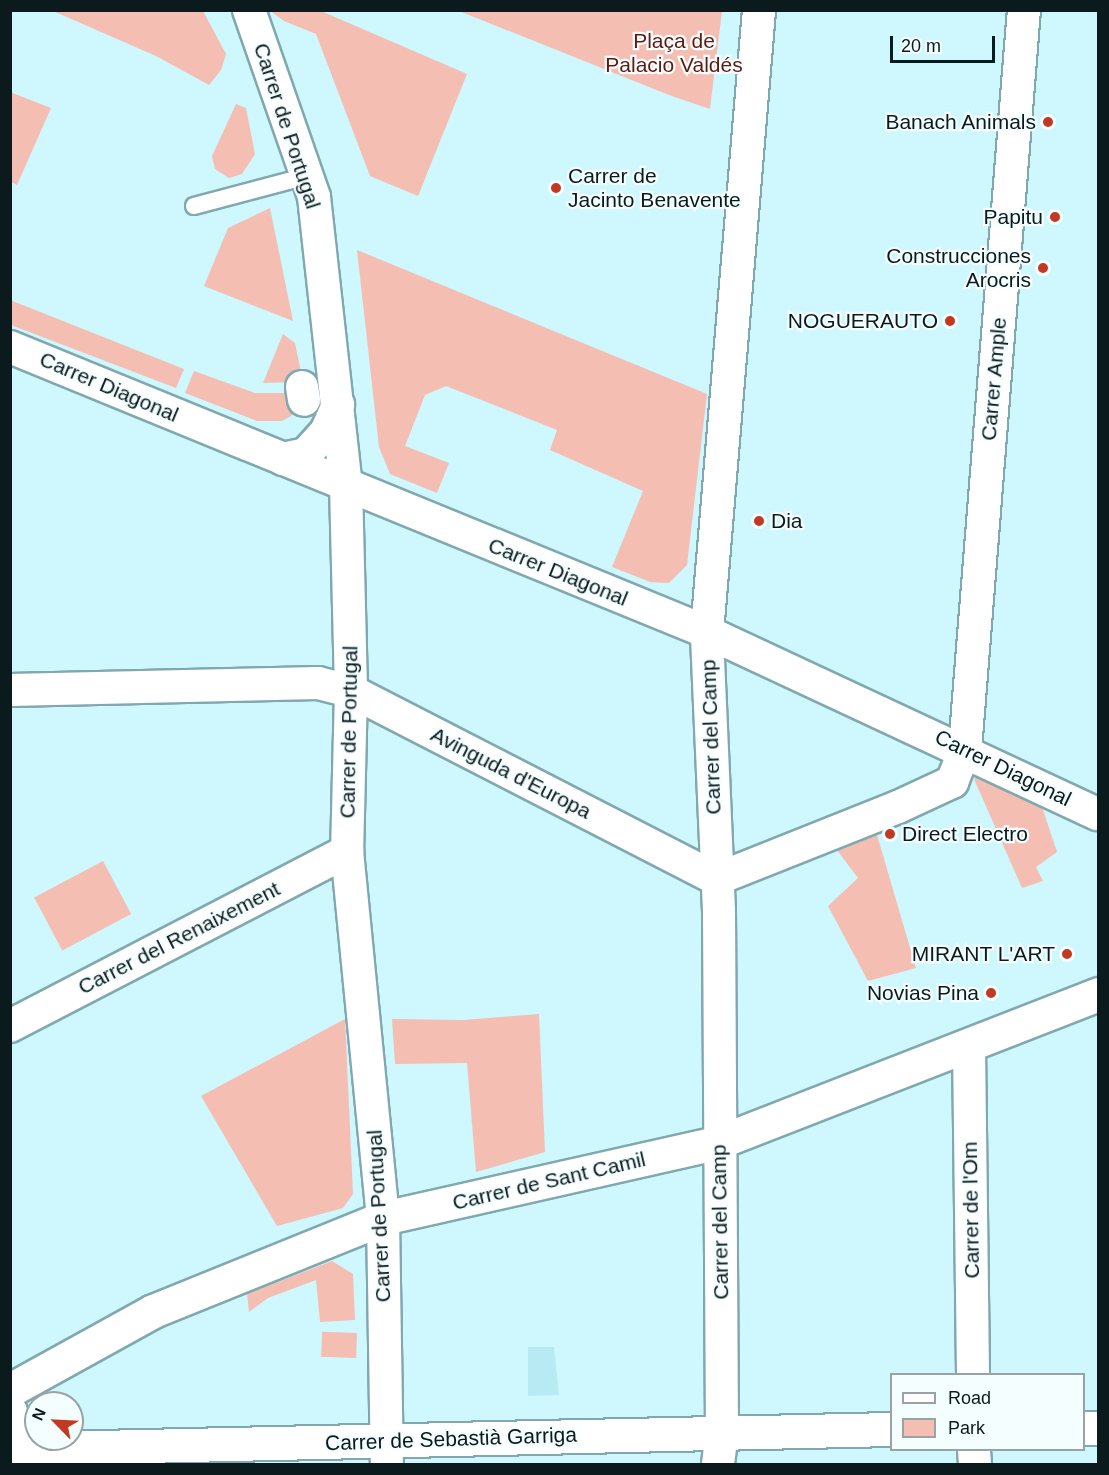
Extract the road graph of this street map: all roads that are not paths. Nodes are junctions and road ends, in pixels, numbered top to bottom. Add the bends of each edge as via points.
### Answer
1 (249, 10) edge
2 (759, 10) edge
3 (1024, 10) edge
4 (307, 176) junction
5 (194, 206) dead end
6 (10, 347) edge
7 (338, 405) junction
8 (283, 459) junction
9 (346, 485) junction
10 (707, 632) junction
11 (10, 690) edge
12 (351, 691) junction
13 (965, 748) junction
14 (1098, 814) edge
15 (347, 851) junction
16 (717, 879) junction
17 (1098, 994) edge
18 (10, 1026) edge
19 (969, 1046) junction
20 (719, 1142) junction
21 (383, 1218) junction
22 (973, 1373) edge
23 (10, 1390) edge
24 (10, 1411) edge
25 (890, 1429) edge
26 (722, 1432) junction
27 (15, 1449) edge
28 (388, 1453) edge
29 (718, 1464) edge

1 - 4 street, Carrer de Portugal
2 - 10 street, Carrer del Camp
3 - 13 street, Carrer Ample
4 - 5 lane
4 - 7 street, Carrer de Portugal via 314,197
6 - 8 street, Carrer Diagonal
7 - 8 street via 326,432 306,454
7 - 9 street, Carrer de Portugal
8 - 9 street, Carrer Diagonal
9 - 10 street, Carrer Diagonal
9 - 12 street, Carrer de Portugal
10 - 13 street, Carrer Diagonal
10 - 16 street, Carrer del Camp
11 - 12 street, Avinguda d'Europa via 318,683
12 - 15 street, Carrer de Portugal
12 - 16 street, Avinguda d'Europa
13 - 14 street, Carrer Diagonal
13 - 16 street via 952,782
15 - 18 street, Carrer del Renaixement
15 - 21 street, Carrer de Portugal
16 - 20 street, Carrer del Camp
17 - 19 street, Carrer de Sant Camil
19 - 20 street, Carrer de Sant Camil
19 - 22 street, Carrer de l'Om
20 - 21 street, Carrer de Sant Camil
20 - 26 street, Carrer del Camp
21 - 23 street, Carrer de Sant Camil via 153,1311
21 - 28 street, Carrer de Portugal
24 - 27 street
25 - 26 street, Carrer de Sebastià Garriga
26 - 28 street, Carrer de Sebastià Garriga
26 - 29 street, Carrer del Camp
27 - 28 street, Carrer de Sebastià Garriga

